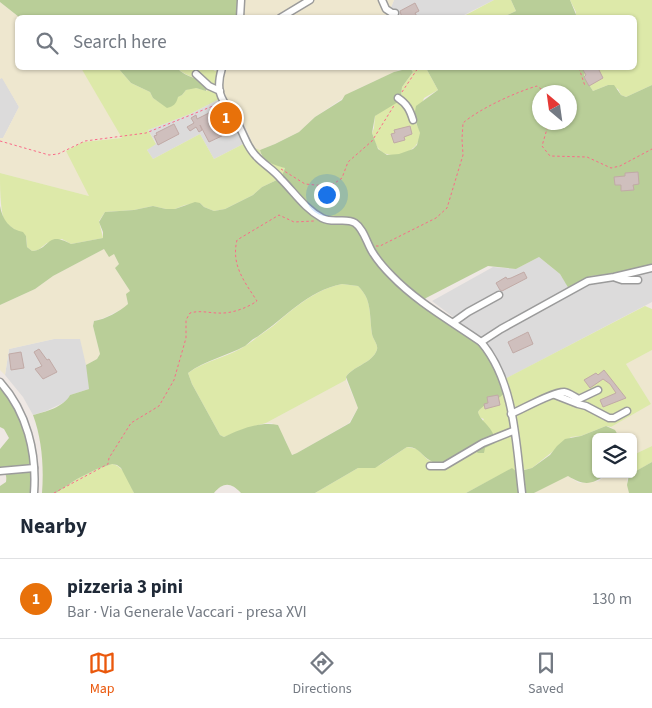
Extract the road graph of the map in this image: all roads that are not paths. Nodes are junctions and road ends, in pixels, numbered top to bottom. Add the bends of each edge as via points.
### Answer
1 (241, 0) edge
2 (310, 0) edge
3 (382, 0) edge
4 (395, 13) dead end
5 (240, 15) edge
6 (285, 15) edge
7 (222, 70) edge
8 (196, 74) dead end
9 (220, 91) junction
10 (398, 98) road end
11 (412, 120) dead end
12 (652, 268) edge
13 (614, 277) junction
14 (638, 280) dead end
15 (499, 295) dead end
16 (454, 322) junction
17 (481, 342) junction
18 (0, 382) edge
19 (598, 390) dead end
20 (554, 395) junction
21 (628, 411) dead end
22 (511, 414) junction
23 (514, 431) junction
24 (430, 466) dead end
25 (34, 468) junction
26 (0, 471) edge
27 (34, 493) edge
28 (522, 493) edge

1 - 5 street
2 - 6 street
3 - 4 street via 386,9
7 - 9 street
8 - 9 street
9 - 16 street via 249,149 304,205 327,221 355,223 381,264 399,283
10 - 11 street via 410,111
12 - 13 street
13 - 14 street
13 - 17 street via 588,281
15 - 16 street
16 - 17 street
17 - 22 street via 496,366
18 - 25 street via 16,402 26,426
19 - 20 street via 579,399 563,392
20 - 21 street via 609,418
20 - 22 street
22 - 23 street
23 - 24 street via 483,443 444,466
23 - 28 street
25 - 26 street
25 - 27 street

